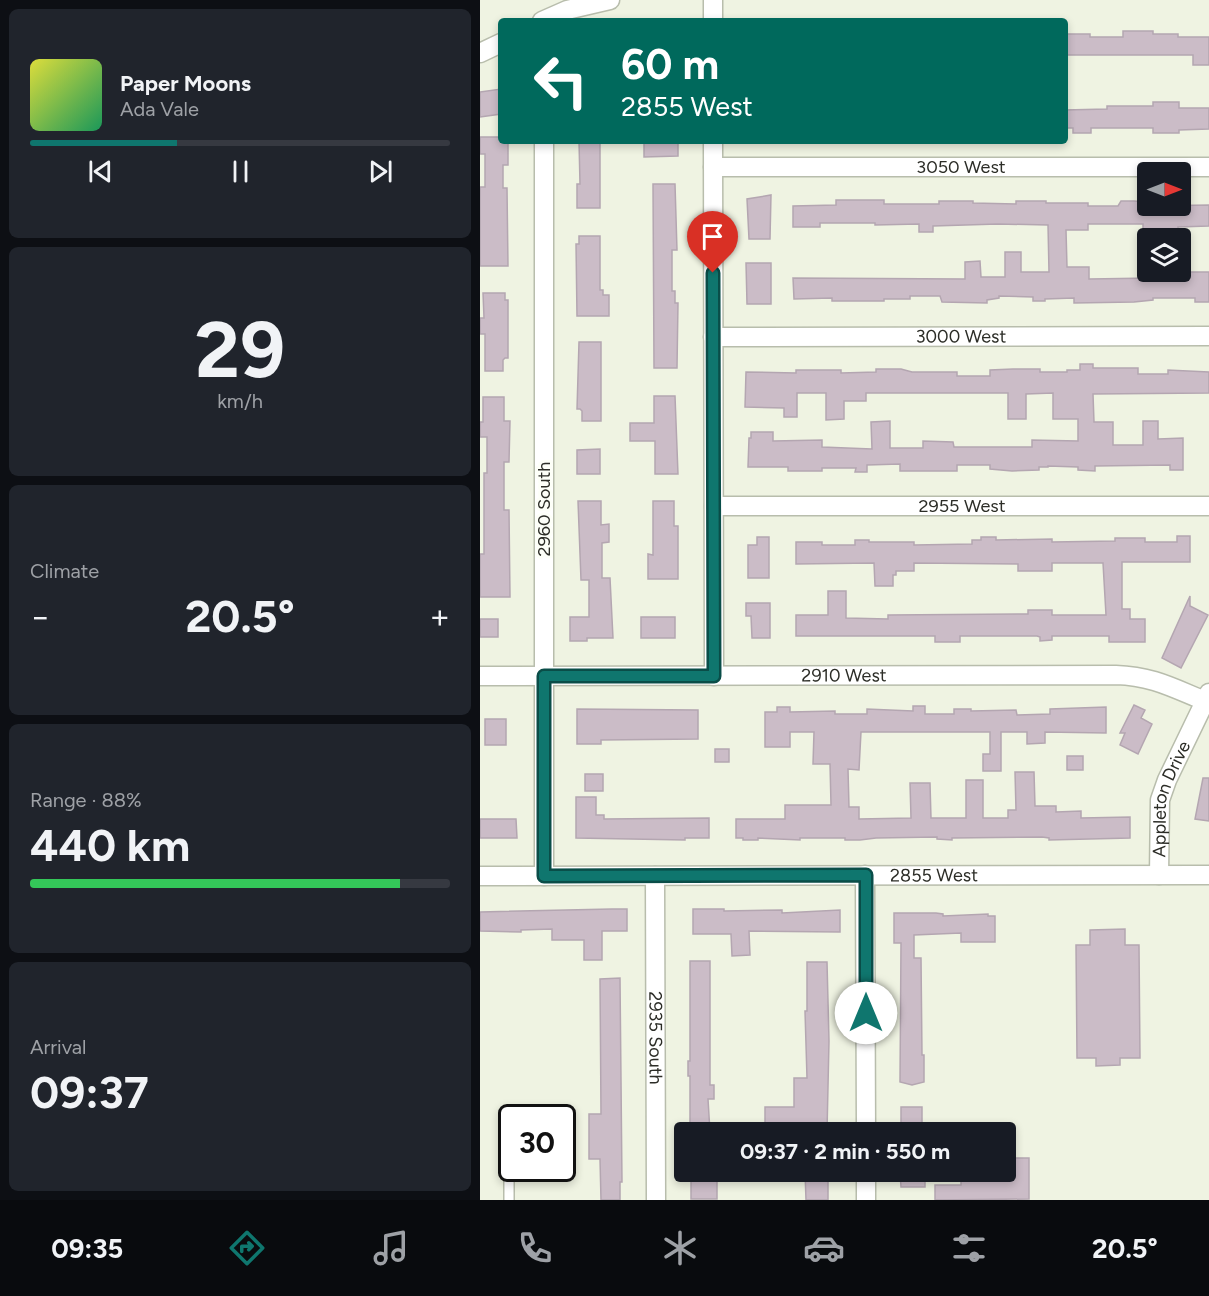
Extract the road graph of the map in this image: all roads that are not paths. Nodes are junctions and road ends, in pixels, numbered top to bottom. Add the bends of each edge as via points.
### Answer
1 (610, 0) edge
2 (712, 0) edge
3 (549, 18) edge
4 (712, 18) edge
5 (498, 44) edge
6 (480, 53) edge
7 (544, 144) edge
8 (713, 144) edge
9 (713, 167) junction
10 (1209, 167) edge
11 (1209, 336) edge
12 (713, 337) junction
13 (714, 506) junction
14 (1209, 506) edge
15 (480, 676) edge
16 (544, 676) junction
17 (714, 676) junction
18 (1207, 697) edge
19 (866, 875) junction
20 (1159, 875) junction
21 (1209, 875) edge
22 (480, 876) edge
23 (544, 876) junction
24 (655, 876) junction
25 (866, 1122) edge
26 (509, 1182) edge
27 (866, 1182) edge
28 (509, 1200) edge
29 (656, 1200) edge
30 (866, 1200) edge

1 - 3 street
2 - 4 street
5 - 6 street
7 - 16 street, 2960 South
8 - 9 street
9 - 10 street, 3050 West
9 - 12 street
11 - 12 street, 3000 West
12 - 13 street
13 - 14 street, 2955 West
13 - 17 street
15 - 16 street, 2910 West
16 - 17 street, 2910 West
16 - 23 street, 2960 South
17 - 18 street, 2910 West via 1131,676
18 - 20 street, Appleton Drive via 1160,800
19 - 20 street, 2855 West
19 - 24 street, 2855 West
19 - 25 street
20 - 21 street, 2855 West
22 - 23 street, 2855 West
23 - 24 street, 2855 West
24 - 29 street, 2935 South
26 - 28 lane
27 - 30 street

